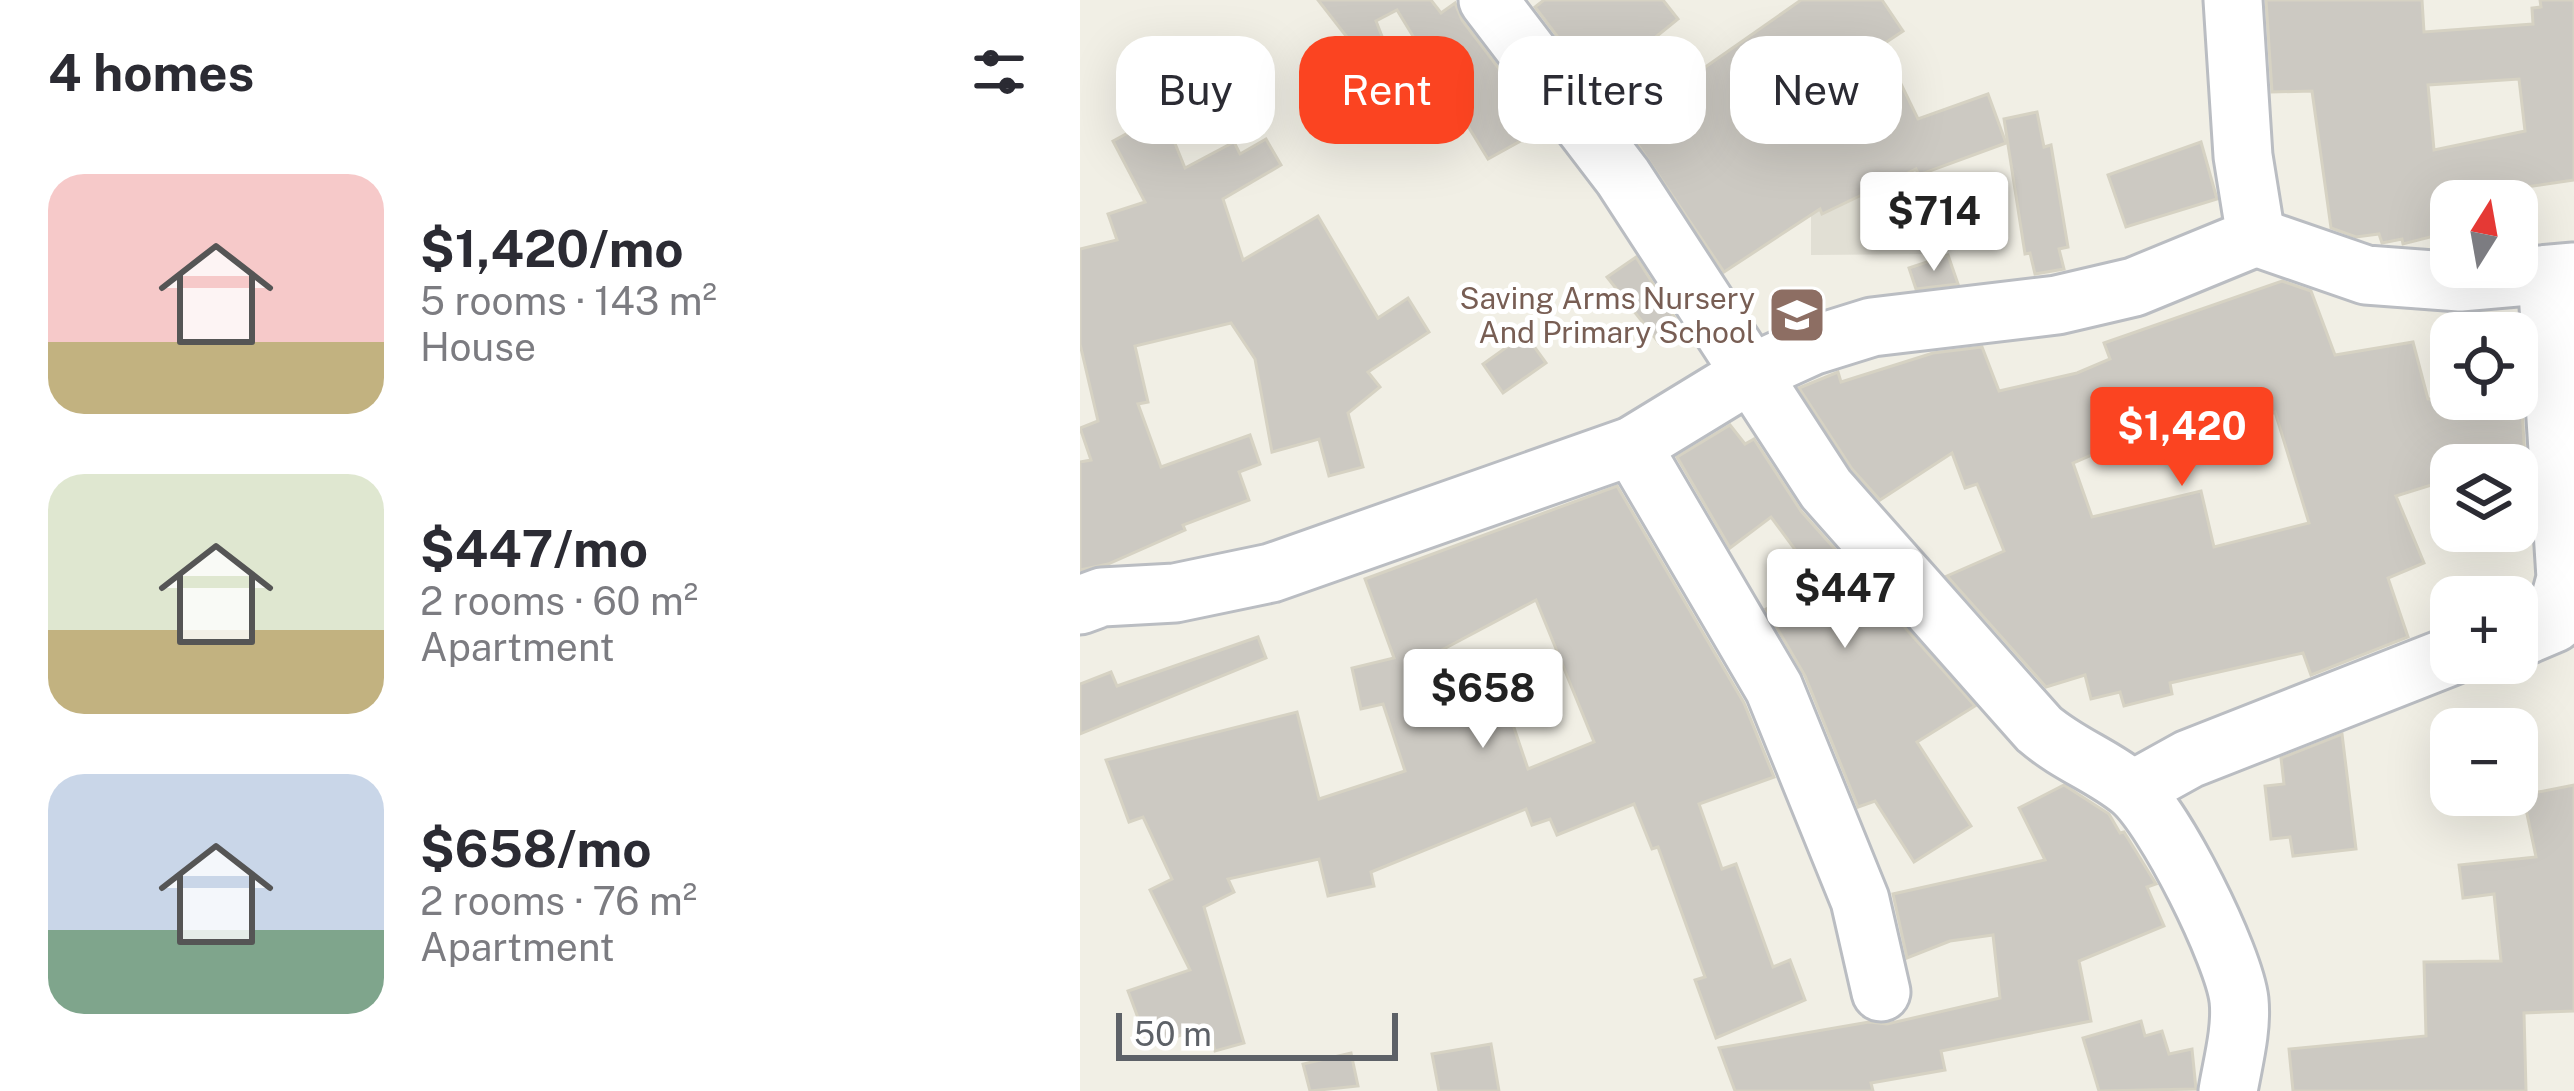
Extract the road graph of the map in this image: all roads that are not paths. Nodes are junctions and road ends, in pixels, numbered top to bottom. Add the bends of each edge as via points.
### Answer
1 (1488, 0) edge
2 (2233, 0) edge
3 (2255, 237) junction
4 (2561, 273) edge
5 (1750, 374) junction
6 (1632, 446) junction
7 (1080, 604) edge
8 (2538, 629) edge
9 (2430, 664) edge
10 (2133, 790) junction
11 (1881, 992) dead end
12 (2228, 1091) edge

1 - 5 street via 1623,177
2 - 3 street
3 - 4 street via 2366,275 2460,282
3 - 5 street via 2134,286 2057,305 1872,327
4 - 8 street via 2566,578 2554,622
5 - 6 street
5 - 10 street via 1826,489 1935,617 2039,729
6 - 7 street via 1271,573
6 - 11 street via 1774,688 1861,900
9 - 10 street via 2189,759
10 - 12 street via 2157,818 2233,970 2239,1005

